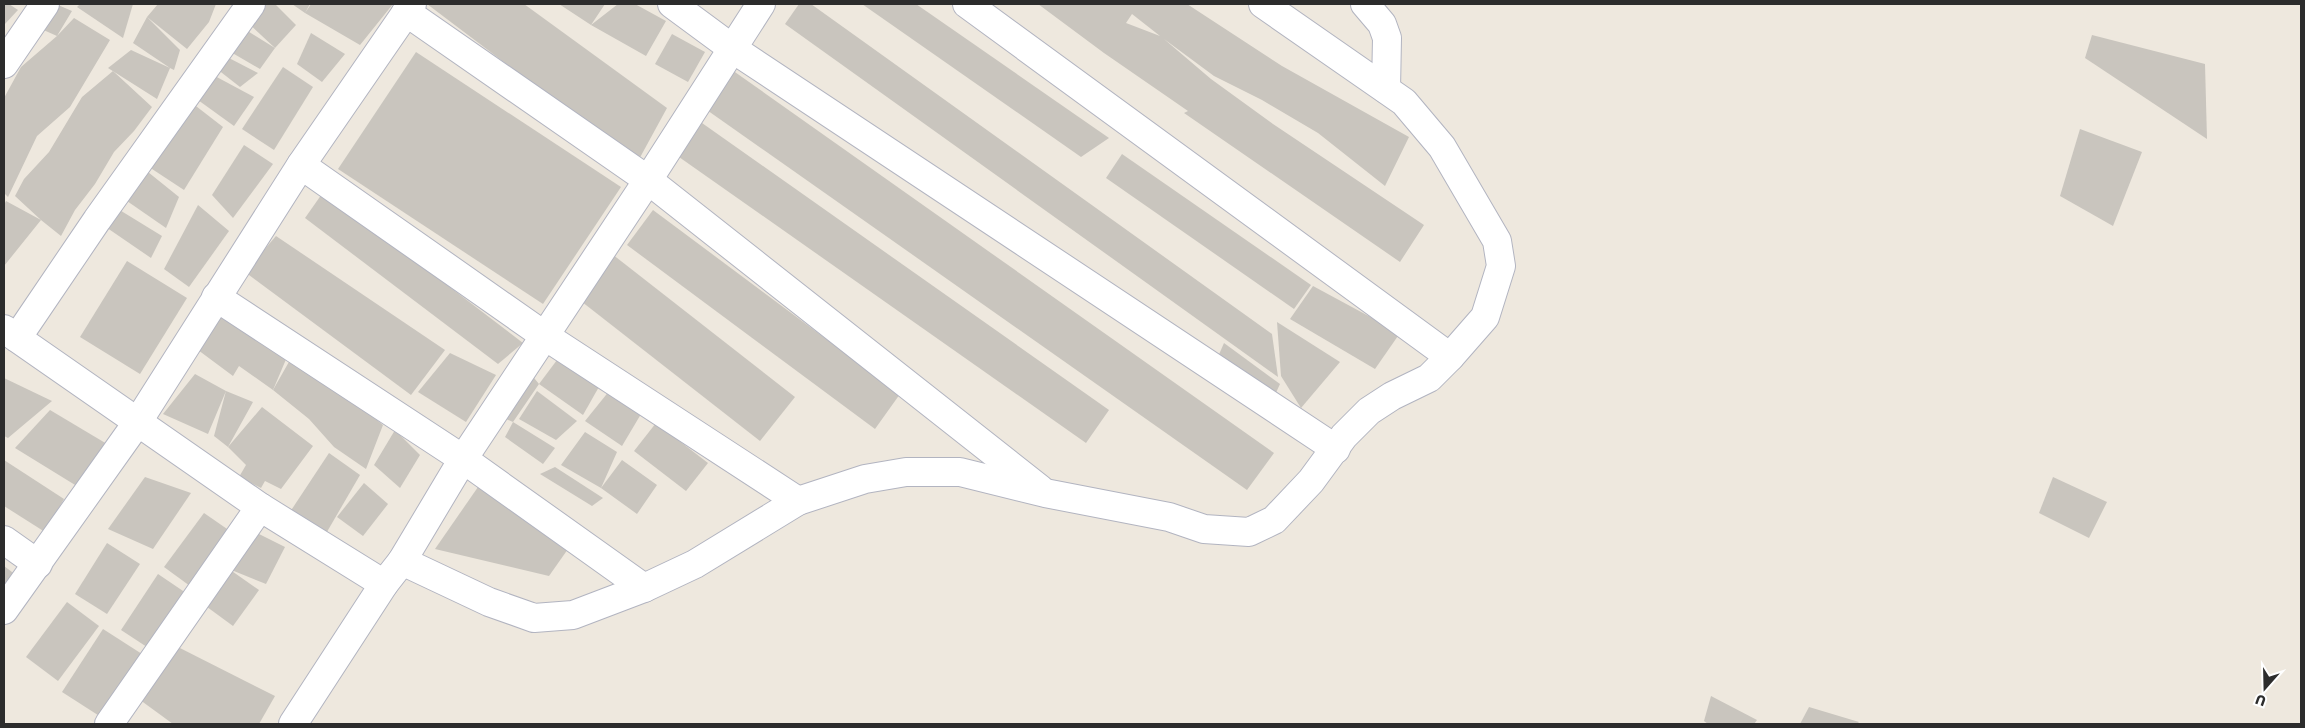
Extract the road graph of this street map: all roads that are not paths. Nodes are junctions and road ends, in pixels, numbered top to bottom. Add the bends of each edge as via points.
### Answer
1 (250, 4) edge
2 (672, 4) edge
3 (761, 4) edge
4 (967, 4) edge
5 (1263, 4) edge
6 (1365, 4) edge
7 (35, 7) edge
8 (409, 8) edge
9 (733, 49) junction
10 (4, 64) edge
11 (1386, 89) junction
12 (301, 165) junction
13 (648, 180) junction
14 (216, 297) junction
15 (11, 333) edge
16 (545, 336) junction
17 (1450, 357) junction
18 (137, 423) junction
19 (1336, 449) junction
20 (463, 459) junction
21 (1045, 493) junction
22 (798, 501) junction
23 (260, 507) junction
24 (4, 540) edge
25 (402, 561) junction
26 (38, 564) junction
27 (384, 584) junction
28 (644, 588) junction
29 (4, 610) edge
30 (109, 724) edge
31 (293, 724) edge

1 - 15 street
2 - 9 street
3 - 9 street
4 - 17 street
5 - 11 street
6 - 11 street via 1382,24 1387,38
7 - 10 street
8 - 12 street
8 - 13 street
9 - 13 street
9 - 19 street
11 - 17 street via 1404,102 1442,147 1497,242 1501,266 1485,317
12 - 14 street
12 - 16 street
13 - 16 street
13 - 21 street
14 - 18 street
14 - 20 street
15 - 18 street
16 - 20 street
16 - 22 street
17 - 19 street via 1429,378 1392,396 1369,412 1344,436
18 - 23 street
18 - 26 street
19 - 21 street via 1274,520 1249,532 1204,529 1170,516
20 - 25 street
20 - 28 street
21 - 22 street via 960,472 906,472 865,479
22 - 28 street via 695,564
23 - 27 street
23 - 30 street
24 - 26 street
25 - 27 street
25 - 28 street via 489,602 534,618 573,615
26 - 29 street
27 - 31 street

